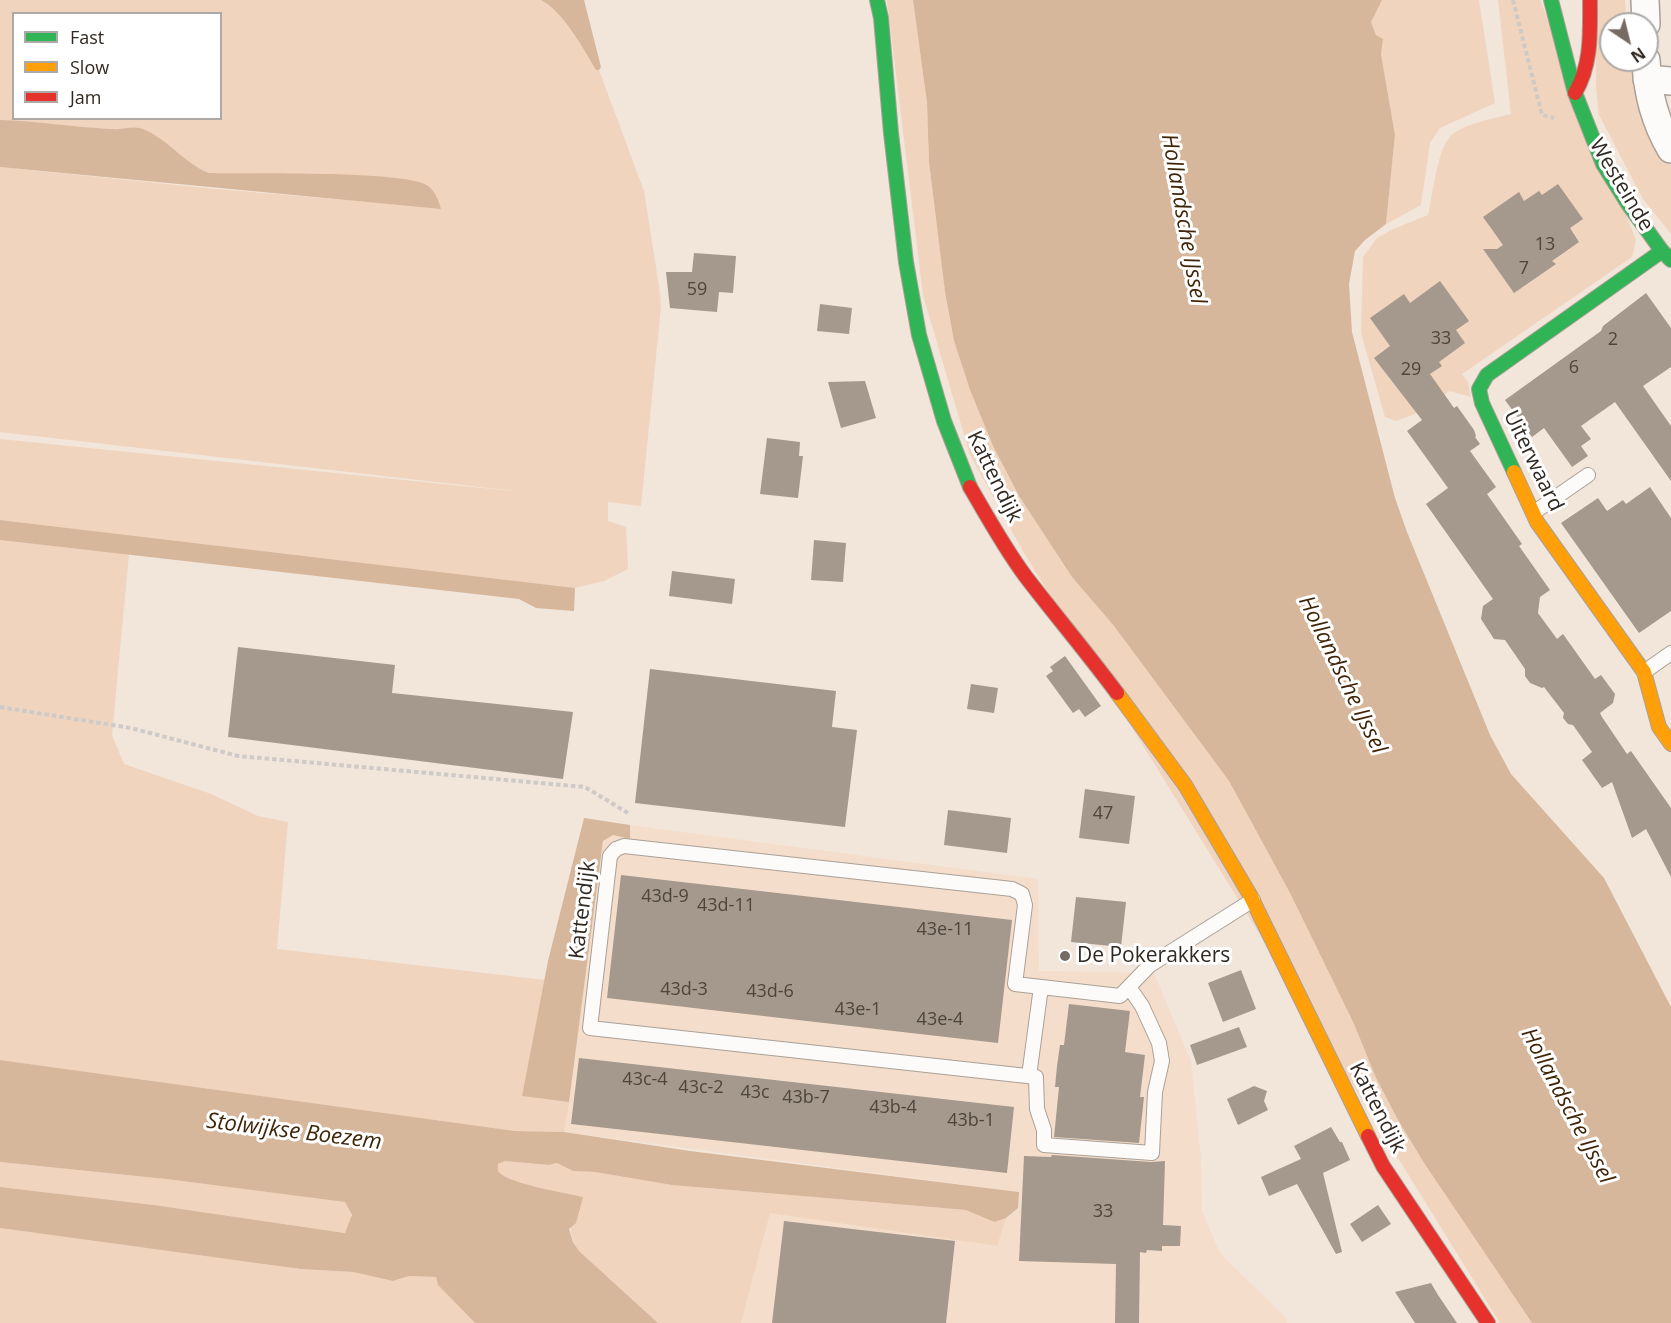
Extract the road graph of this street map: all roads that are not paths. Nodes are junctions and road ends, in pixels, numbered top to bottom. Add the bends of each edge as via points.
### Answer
1 (877, 0) edge
2 (1551, 0) edge
3 (1590, 0) edge
4 (1655, 73) edge
5 (1575, 93) junction
6 (1671, 149) edge
7 (1666, 256) edge
8 (1588, 475) dead end
9 (1533, 513) junction
10 (1671, 653) edge
11 (1644, 672) junction
12 (1671, 744) edge
13 (1253, 900) junction
14 (1041, 987) junction
15 (1129, 987) junction
16 (1029, 1076) junction
17 (1488, 1323) edge

1 - 13 street, Kattendijk via 906,262 919,335 944,421 968,483 1025,576 1185,785
2 - 5 street, Westeinde
3 - 5 street via 1588,61
4 - 6 street via 1662,134
5 - 7 street, Westeinde via 1603,164
7 - 9 street, Uiterwaard via 1482,382 1482,403
8 - 9 lane
9 - 11 street, Uiterwaard
10 - 11 lane
11 - 12 street, Uiterwaard via 1659,727
13 - 15 lane via 1150,965
13 - 17 street, Kattendijk via 1383,1166
14 - 15 lane, Kattendijk via 1120,996
14 - 16 lane
14 - 16 lane, Kattendijk via 1015,984 1025,905 1022,894 1012,889 624,846 610,856 590,1028
15 - 16 lane via 1159,1043 1162,1061 1155,1092 1152,1153 1044,1145 1036,1077

